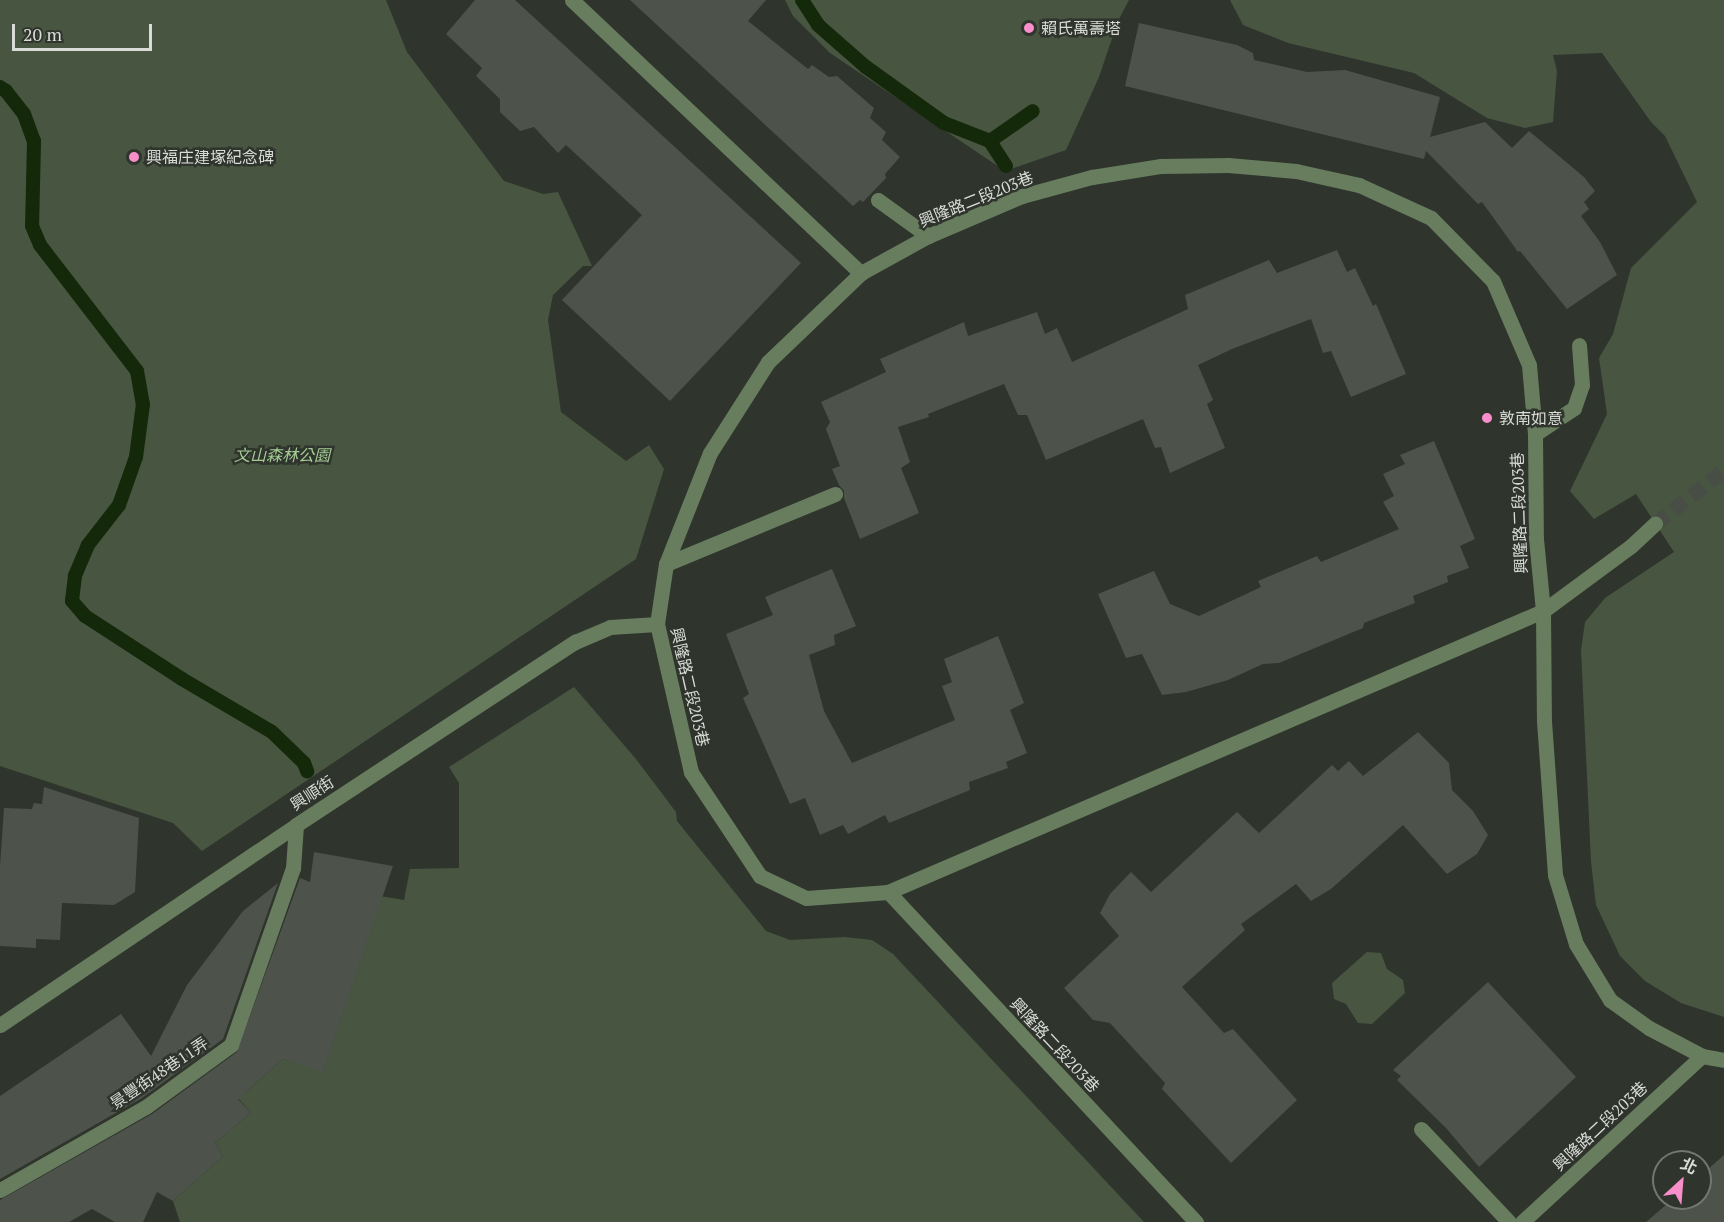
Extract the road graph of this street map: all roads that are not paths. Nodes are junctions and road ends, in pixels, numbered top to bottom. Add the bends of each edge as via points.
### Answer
1 (572, 0) edge
2 (878, 200) dead end
3 (928, 236) junction
4 (861, 273) junction
5 (1579, 345) dead end
6 (1535, 434) junction
7 (835, 494) dead end
8 (1654, 524) tunnel mouth
9 (666, 564) junction
10 (1543, 611) junction
11 (657, 624) junction
12 (296, 825) junction
13 (888, 892) junction
14 (0, 1025) edge
15 (1702, 1056) junction
16 (1724, 1060) edge
17 (1421, 1129) dead end
18 (0, 1190) edge
19 (1196, 1222) edge
20 (1509, 1222) edge
21 (1522, 1222) edge

1 - 4 street
2 - 3 street
3 - 4 street, 興隆路二段203巷
3 - 6 street, 興隆路二段203巷 via 1022,196 1092,177 1161,166 1228,165 1296,171 1359,185 1431,218 1493,281 1528,365
4 - 9 street, 興隆路二段203巷 via 768,363 710,453
5 - 6 street via 1582,386 1574,408
6 - 10 street, 興隆路二段203巷 via 1536,539
7 - 9 street
8 - 10 street via 1631,546
9 - 11 street, 興隆路二段203巷
10 - 13 street, 興隆路二段203巷
10 - 15 street, 興隆路二段203巷 via 1544,721 1555,875 1576,944 1610,1000 1649,1028
11 - 12 street, 興順街 via 610,627 575,642
11 - 13 street, 興隆路二段203巷 via 691,772 760,876 806,898
12 - 14 street, 興順街
12 - 18 street, 景豐街48巷11弄 via 293,868 231,1045 147,1106
13 - 19 street, 興隆路二段203巷
15 - 16 street, 興隆路二段203巷
15 - 21 street, 興隆路二段203巷
17 - 20 street

